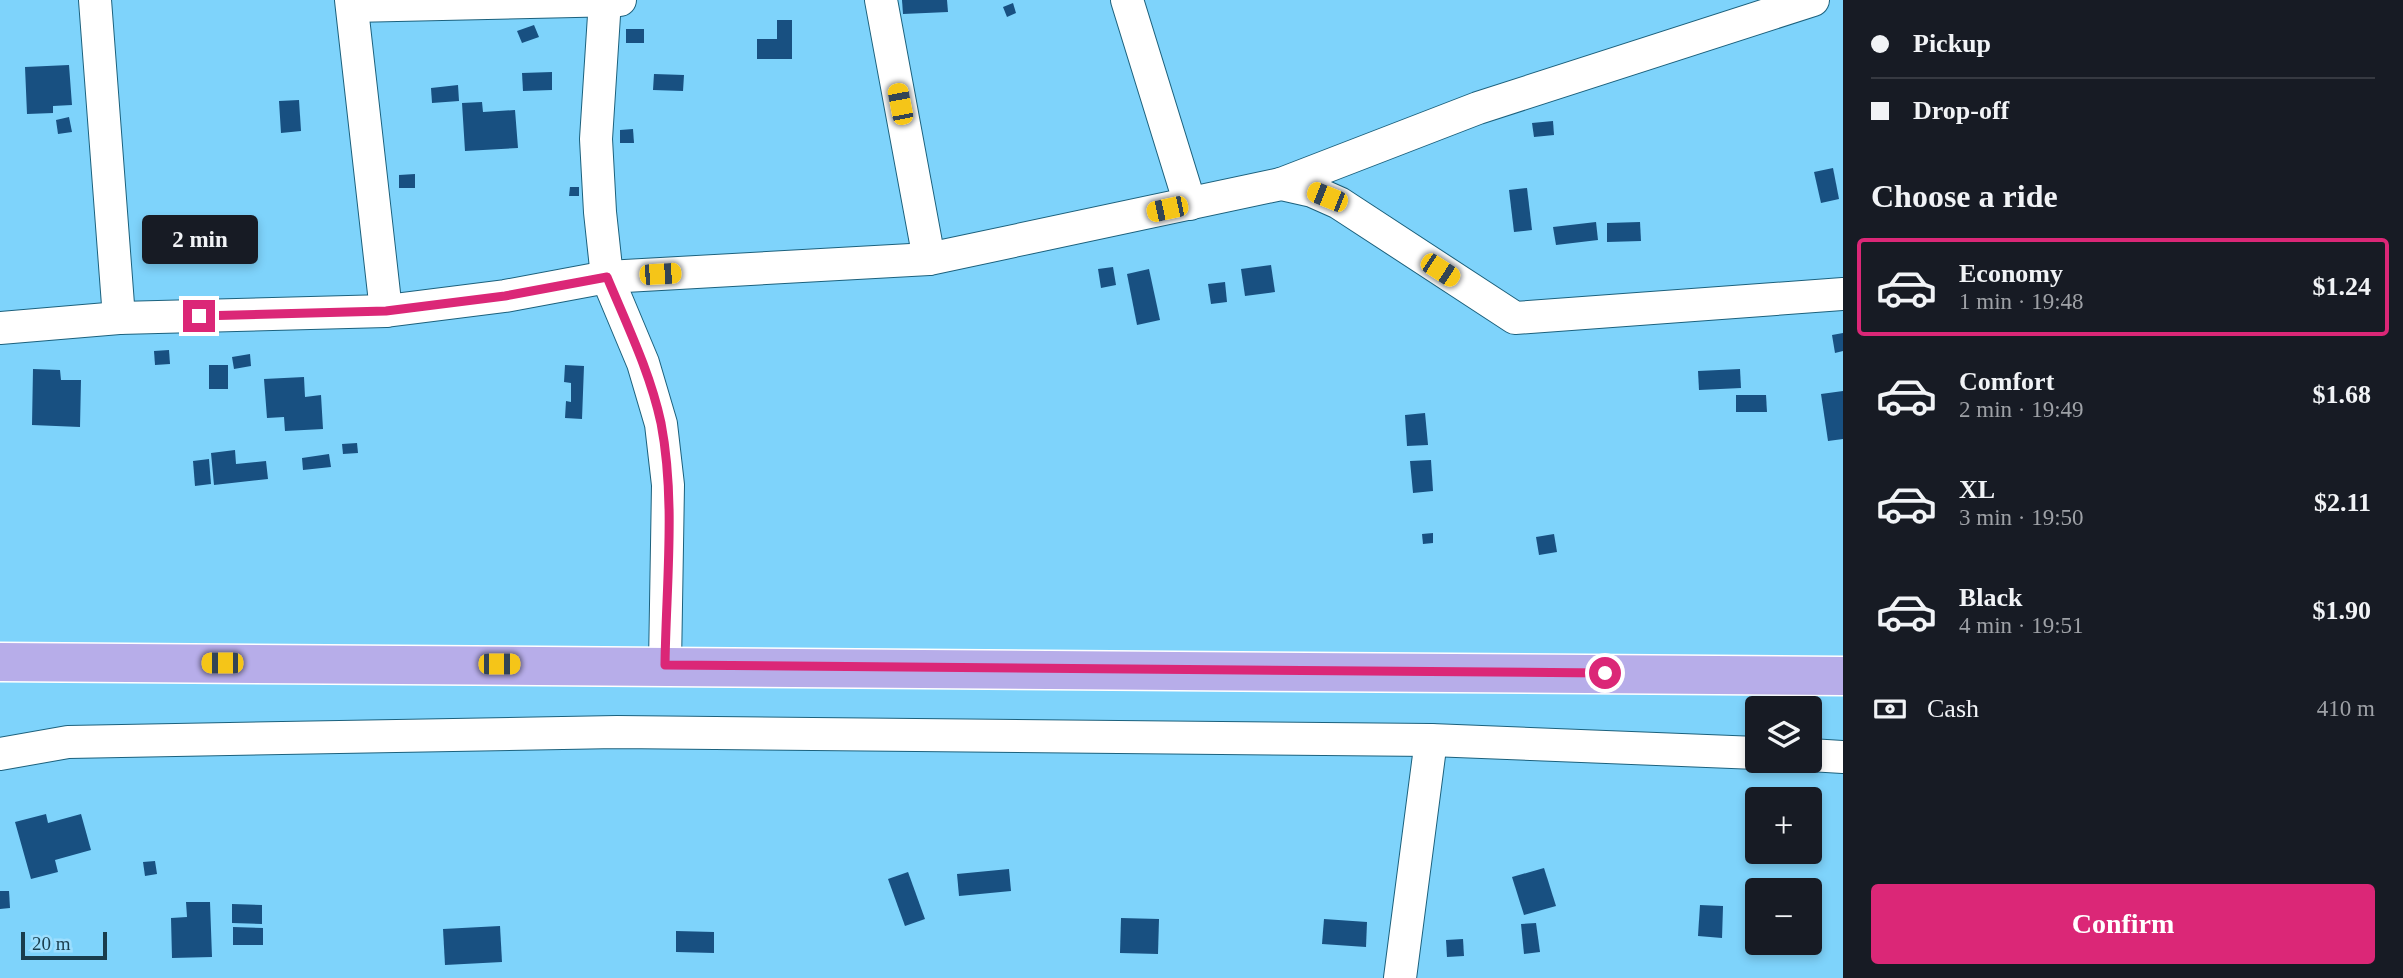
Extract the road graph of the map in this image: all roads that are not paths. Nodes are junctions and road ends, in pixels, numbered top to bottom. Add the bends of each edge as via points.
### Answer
1 (95, 0) edge
2 (881, 0) edge
3 (1127, 0) edge
4 (1813, 0) edge
5 (610, 1) edge
6 (351, 3) edge
7 (1281, 184) junction
8 (1190, 204) junction
9 (929, 259) junction
10 (607, 277) junction
11 (1843, 294) edge
12 (386, 311) junction
13 (119, 318) junction
14 (0, 328) edge
15 (0, 662) edge
16 (665, 665) junction
17 (1843, 676) edge
18 (1431, 740) junction
19 (1745, 753) edge
20 (0, 754) edge
21 (1822, 756) edge
22 (1843, 757) edge
23 (1399, 978) edge

1 - 13 street
2 - 9 street
3 - 8 street
4 - 7 street via 1478,108
5 - 6 street
5 - 10 street via 596,139
6 - 12 street
7 - 8 street
7 - 11 street via 1339,203 1515,318
8 - 9 street
9 - 10 street
10 - 12 street
10 - 16 street via 643,363 661,424 668,485
12 - 13 street
13 - 14 street
15 - 16 main road
16 - 17 main road
18 - 19 street
18 - 20 street via 617,732 68,742
18 - 23 street
21 - 22 street

